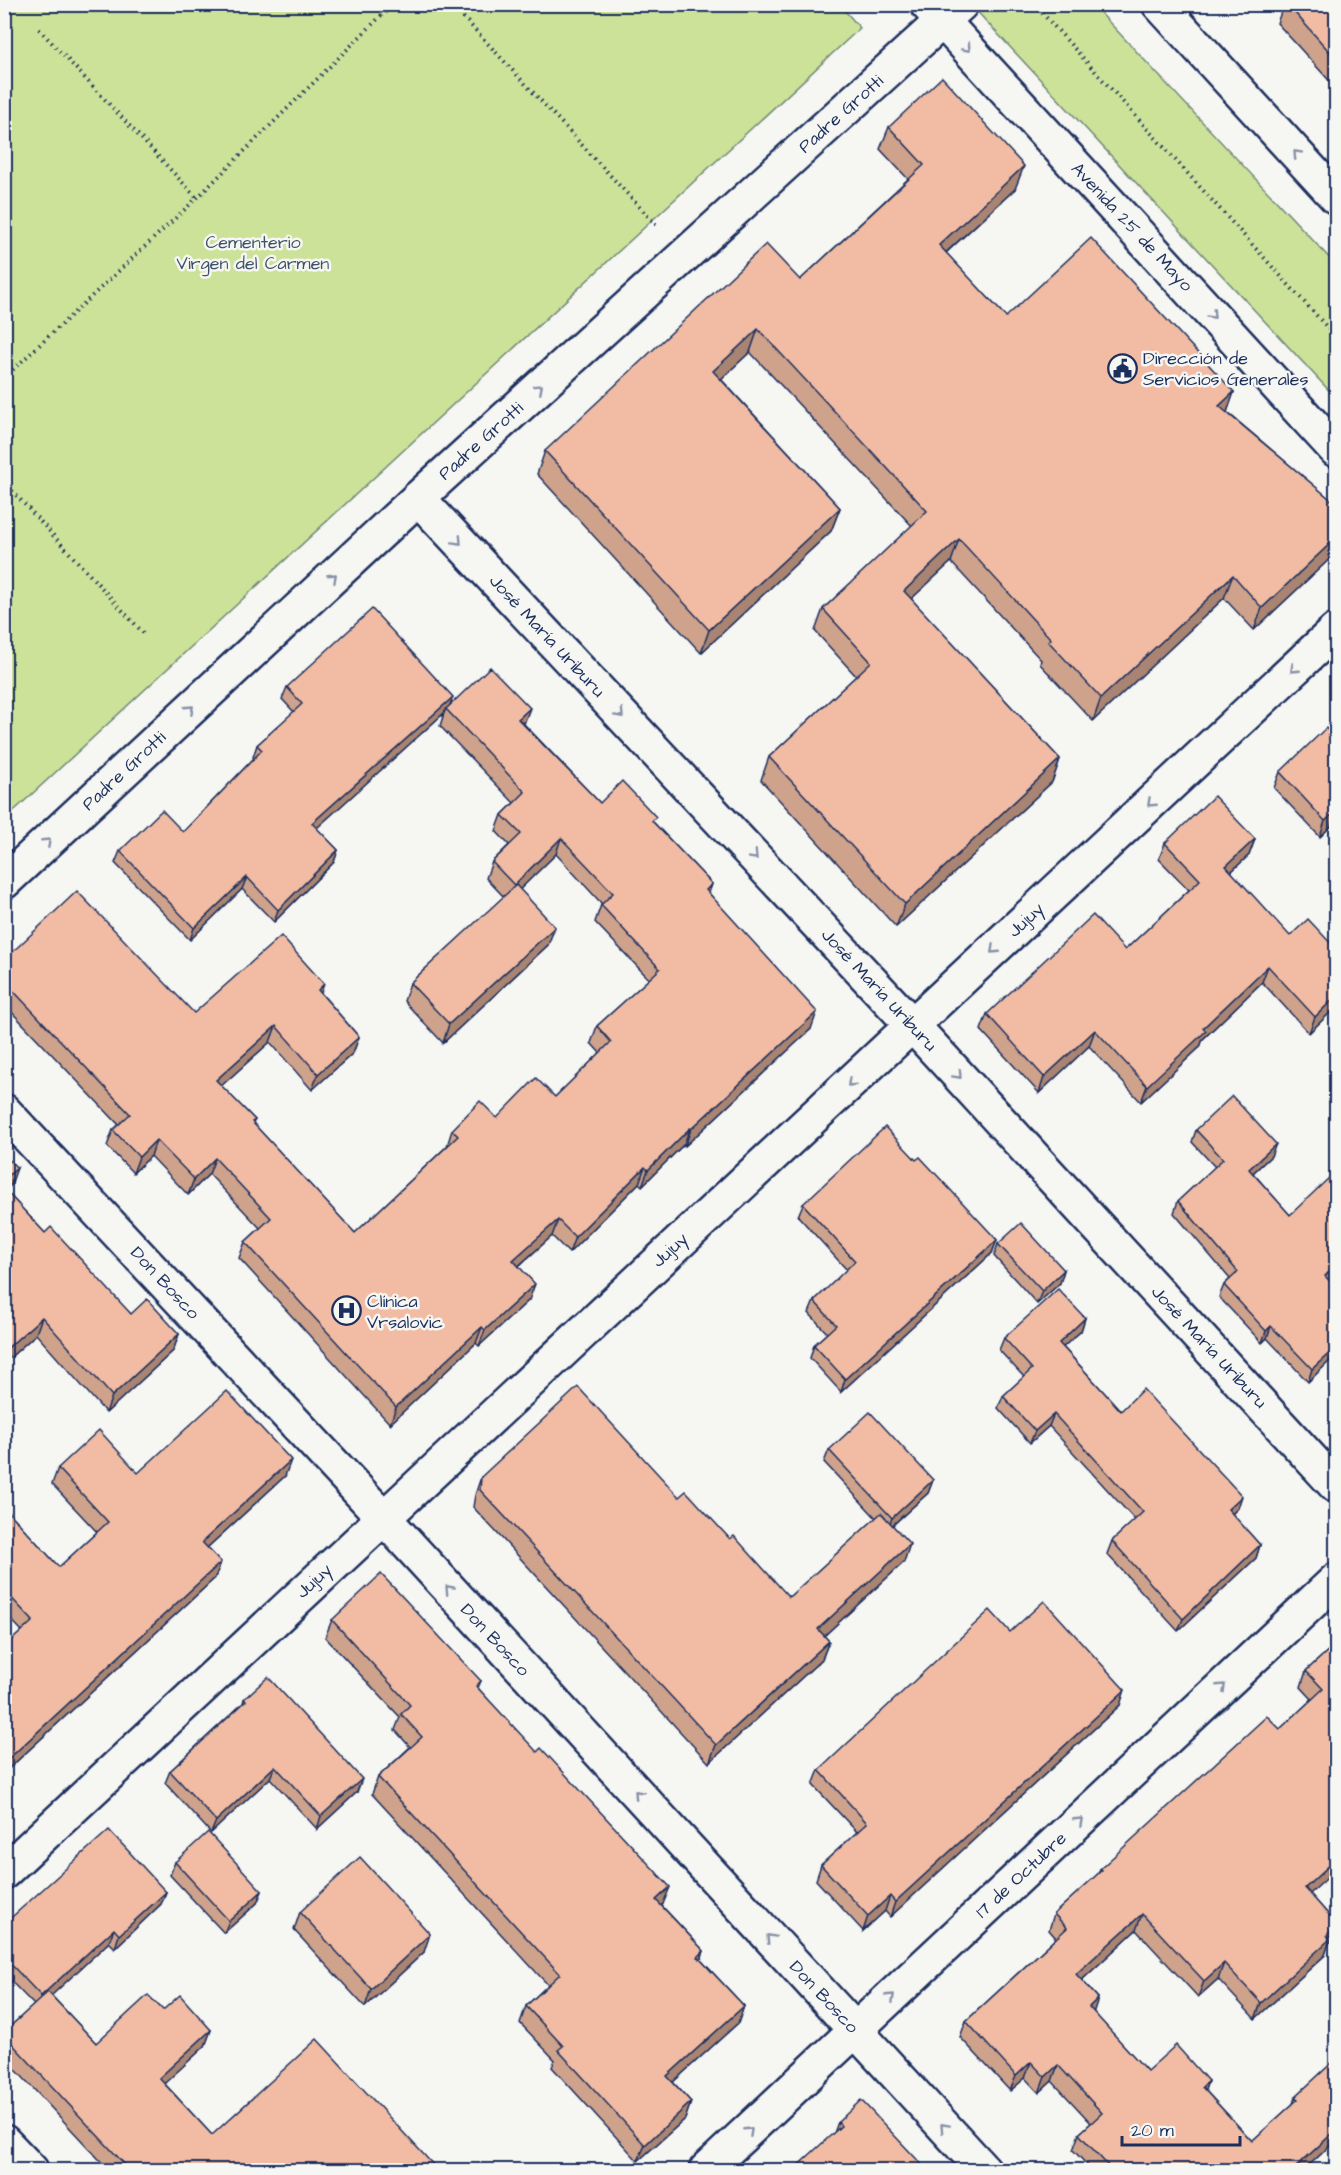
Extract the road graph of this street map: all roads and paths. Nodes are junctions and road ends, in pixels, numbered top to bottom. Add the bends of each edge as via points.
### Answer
1 (393, 4) edge
2 (451, 4) edge
3 (1034, 4) edge
4 (1159, 4) edge
5 (944, 10) edge
6 (39, 29) dead end
7 (1336, 197) edge
8 (197, 198) junction
9 (685, 256) junction
10 (1336, 337) edge
11 (4, 378) edge
12 (1336, 450) edge
13 (4, 482) edge
14 (418, 498) junction
15 (1336, 630) edge
16 (146, 636) dead end
17 (4, 882) edge
18 (913, 1026) junction
19 (4, 1111) edge
20 (1336, 1486) edge
21 (383, 1517) junction
22 (1336, 1580) edge
23 (4, 1872) edge
24 (855, 2031) junction
25 (4, 2142) edge
26 (31, 2170) edge
27 (706, 2170) edge
28 (984, 2170) edge

1 - 8 path
2 - 9 path
3 - 10 path
7 -> 4 street
5 - 9 street, Padre Grotti
5 -> 12 street, Avenida 25 de Mayo
6 - 8 path
8 - 11 path
14 -> 9 street, Padre Grotti
13 - 16 path
17 -> 14 street, Padre Grotti
14 -> 18 street, José María Uriburu
15 -> 18 street, Jujuy
18 -> 20 street, José María Uriburu
18 -> 21 street, Jujuy
19 - 21 street, Don Bosco
21 - 23 street, Jujuy
24 -> 21 street, Don Bosco
24 -> 22 street, 17 de Octubre
27 -> 24 street, 17 de Octubre
28 -> 24 street, Don Bosco
25 - 26 street

